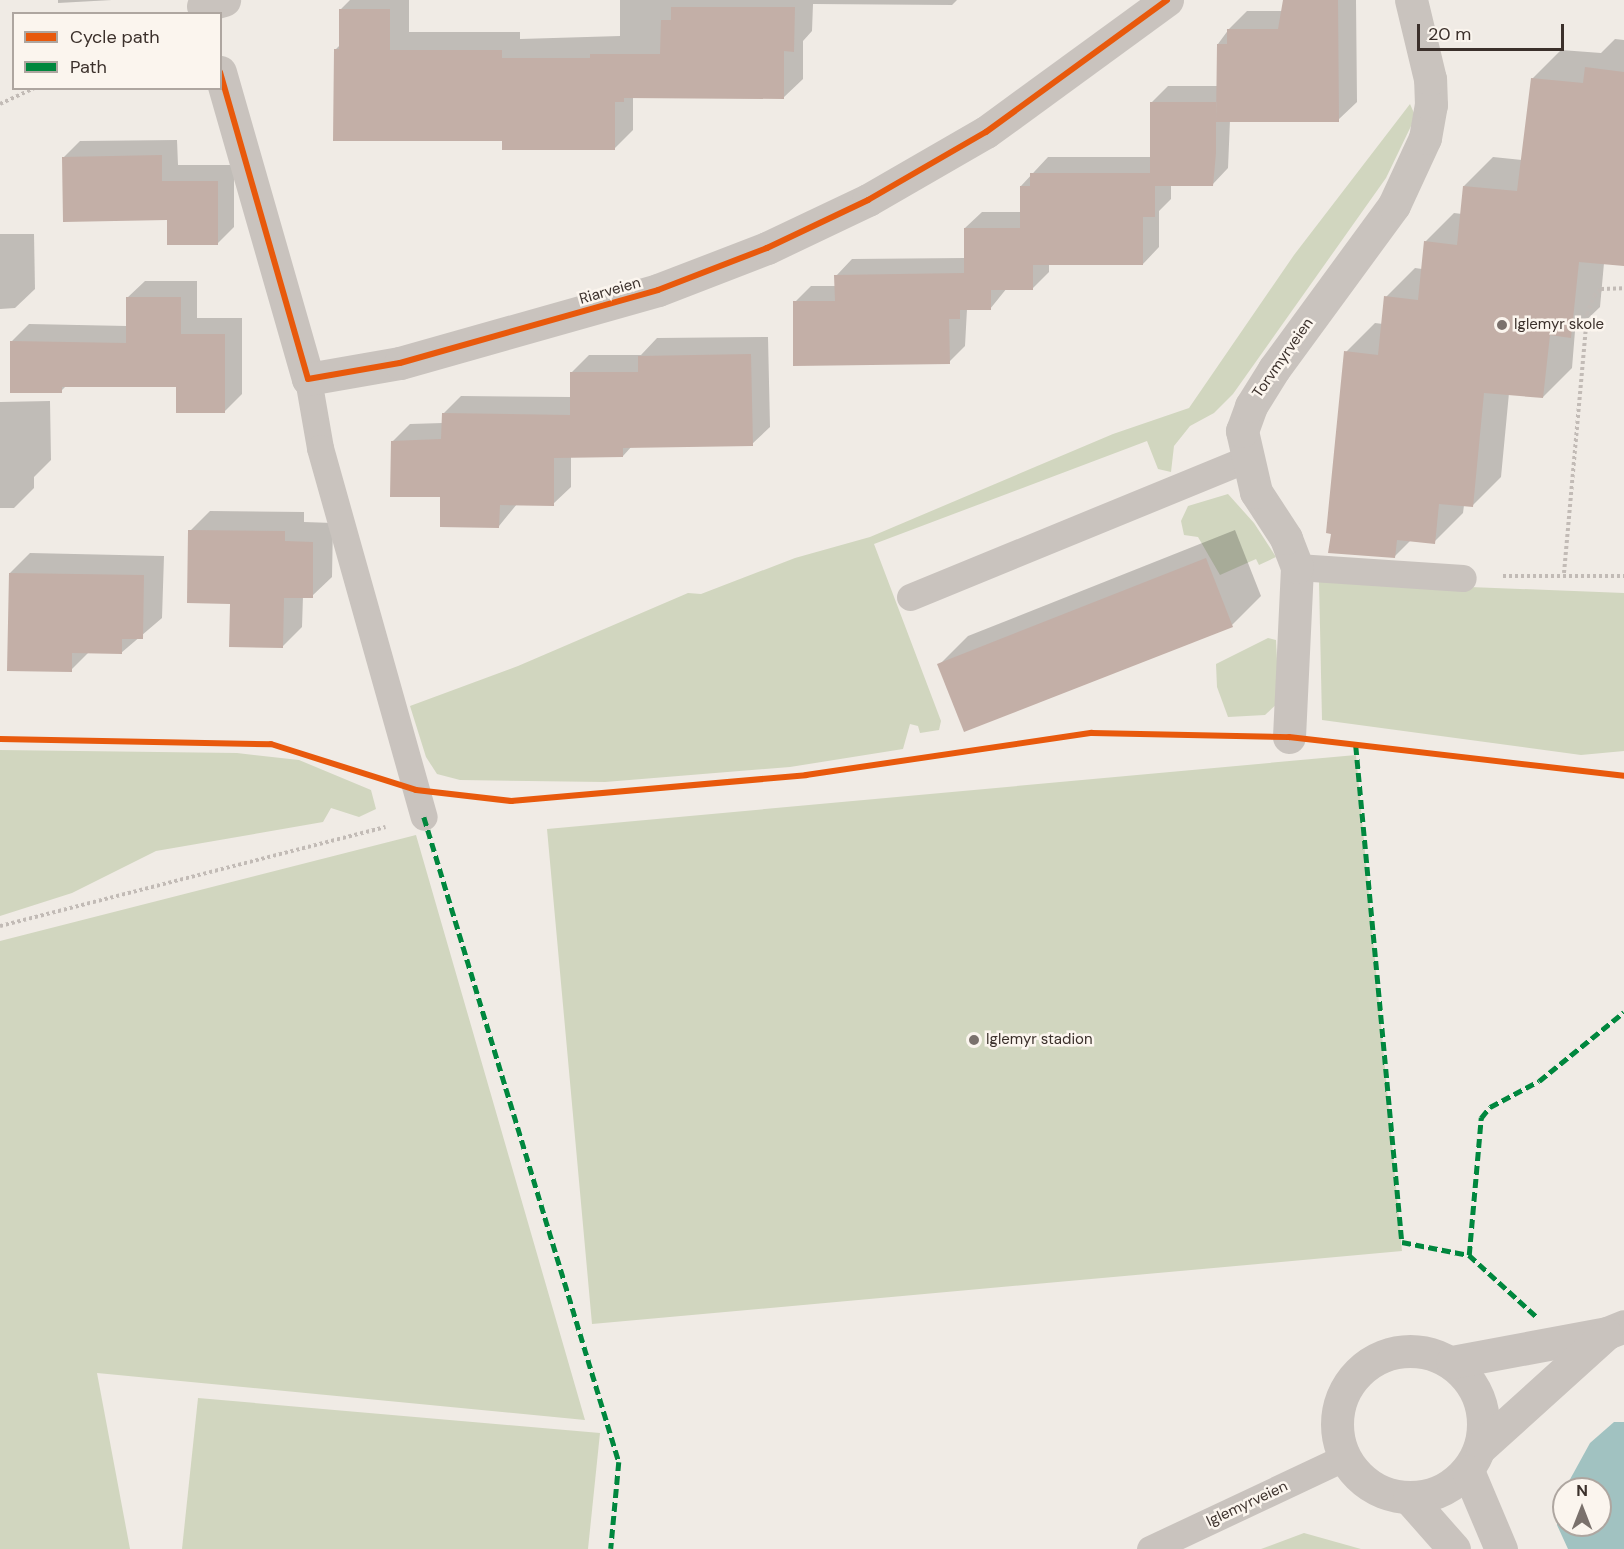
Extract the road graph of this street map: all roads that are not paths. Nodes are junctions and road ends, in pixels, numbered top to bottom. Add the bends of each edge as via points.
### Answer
1 (1167, 0) edge
2 (1411, 0) edge
3 (222, 79) edge
4 (308, 379) junction
5 (1246, 459) junction
6 (1297, 567) junction
7 (1463, 578) road end
8 (910, 597) dead end
9 (1289, 737) dead end
10 (424, 817) road end
11 (1616, 1329) edge
12 (1452, 1362) junction
13 (1343, 1458) junction
14 (1475, 1459) junction
15 (1409, 1498) junction
16 (1150, 1549) edge
17 (1454, 1549) edge
18 (1501, 1549) edge

1 - 4 street, Riarveien via 986,132 867,200 767,248 658,290 400,363
2 - 5 street, Torvmyrveien via 1430,79 1431,105 1425,138 1394,205 1251,406 1242,431
3 - 4 street
4 - 10 lane via 320,448
5 - 6 street, Torvmyrveien via 1256,492 1286,538
5 - 8 lane
6 - 7 lane
6 - 9 street, Torvmyrveien
11 - 12 street
11 - 14 street
12 - 13 street via 1415,1349 1376,1356 1347,1383 1335,1420
12 - 14 street via 1481,1399
13 - 15 street via 1371,1488
13 - 16 lane, Iglemyrveien
14 - 15 street via 1442,1492
14 - 18 street
15 - 17 street

